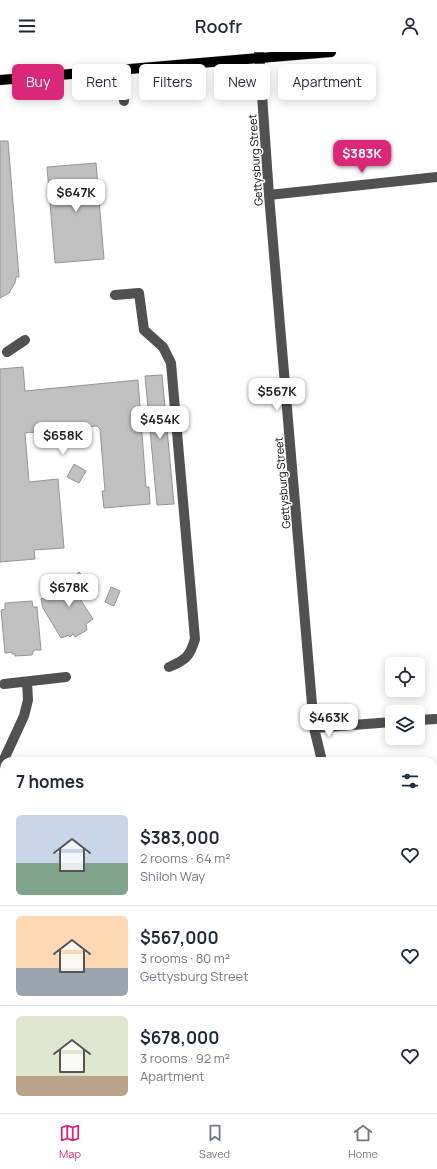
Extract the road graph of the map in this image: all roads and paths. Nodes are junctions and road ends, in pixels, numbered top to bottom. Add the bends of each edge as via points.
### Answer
1 (331, 52) edge
2 (259, 55) edge
3 (131, 68) edge
4 (72, 73) edge
5 (0, 80) edge
6 (437, 177) edge
7 (269, 194) junction
8 (115, 296) dead end
9 (25, 340) dead end
10 (7, 352) dead end
11 (169, 667) dead end
12 (66, 678) dead end
13 (27, 682) junction
14 (4, 684) dead end
15 (437, 718) edge
16 (425, 719) edge
17 (385, 723) edge
18 (314, 728) junction
19 (5, 757) edge
20 (321, 757) edge

1 - 2 main road
2 - 3 main road
2 - 7 street, Gettysburg Street
4 - 5 main road
6 - 7 street
7 - 18 street, Gettysburg Street
8 - 11 street via 139,293 144,330 163,347 171,363 195,638 192,652 182,661
9 - 10 street
12 - 13 street
13 - 14 street
13 - 19 street via 28,700 24,716
15 - 16 street
17 - 18 street
18 - 20 street, Gettysburg Street

